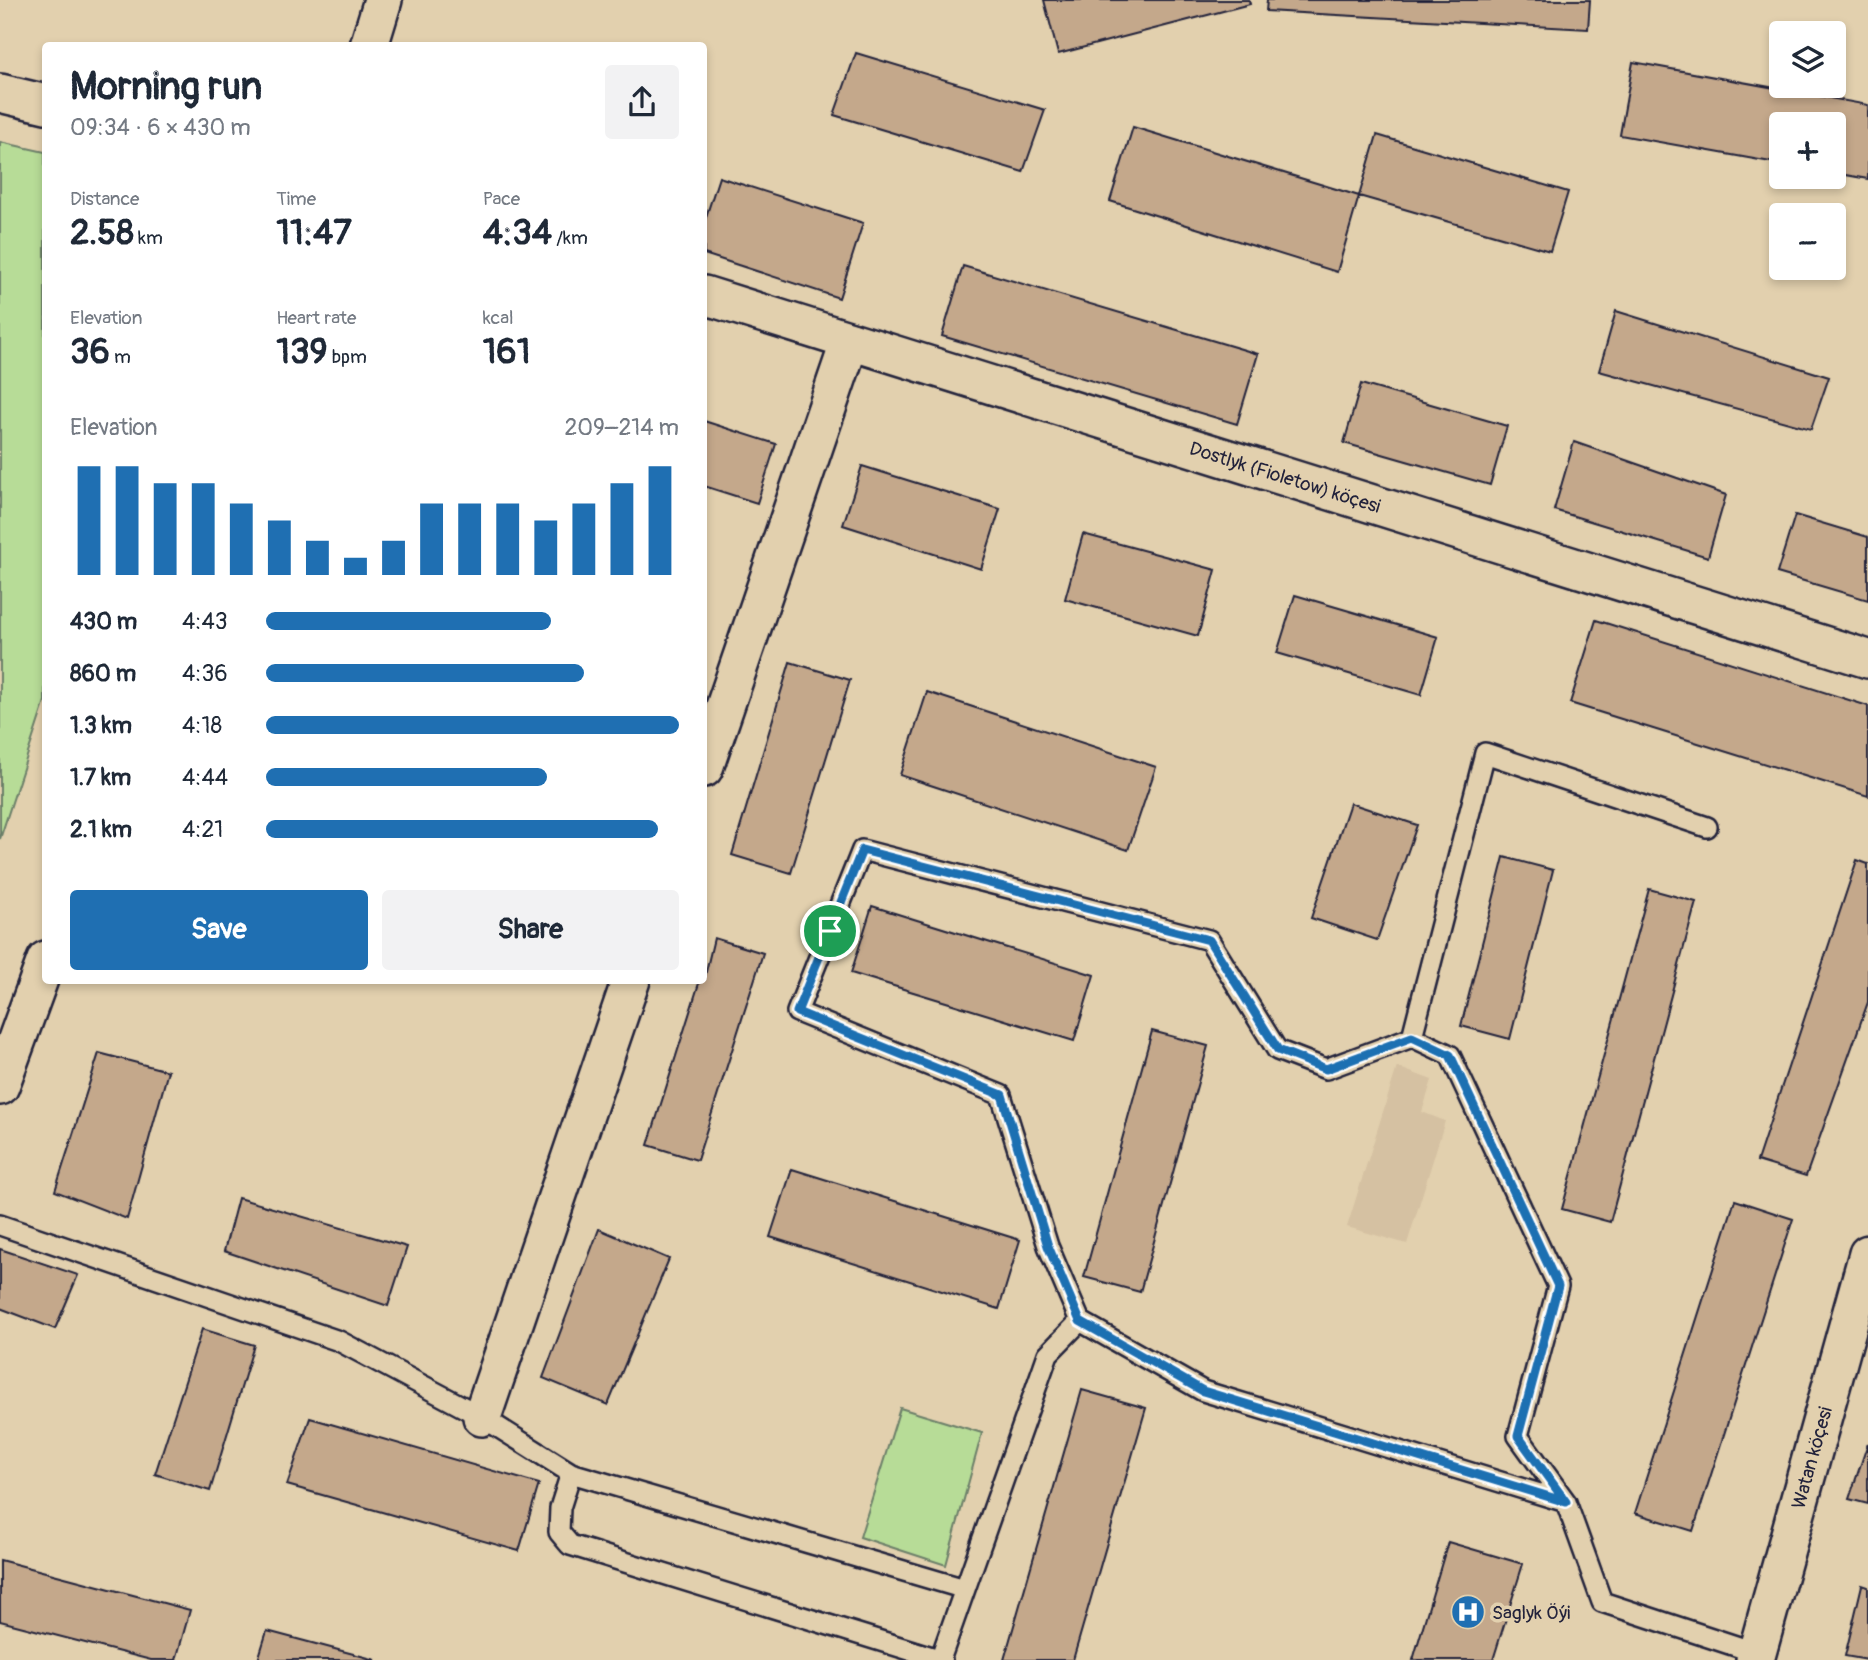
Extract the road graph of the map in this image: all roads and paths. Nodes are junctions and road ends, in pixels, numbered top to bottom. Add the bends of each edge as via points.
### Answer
1 (383, 0) edge
2 (370, 42) edge
3 (0, 93) edge
4 (42, 103) edge
5 (707, 296) edge
6 (850, 341) junction
7 (1868, 659) edge
8 (707, 759) edge
9 (1707, 827) dead end
10 (42, 971) edge
11 (630, 984) edge
12 (1412, 1037) junction
13 (0, 1086) edge
14 (0, 1225) edge
15 (1868, 1254) edge
16 (1080, 1321) junction
17 (482, 1417) junction
18 (571, 1473) junction
19 (1566, 1502) junction
20 (965, 1589) junction
21 (1756, 1657) edge
22 (942, 1659) edge

1 - 2 street
3 - 4 street
5 - 6 street, Dostlyk (Fioletow) köçesi
6 - 7 street, Dostlyk (Fioletow) köçesi
6 - 8 street
9 - 12 lane via 1485,753
10 - 13 street
11 - 17 street
12 - 16 lane via 1326,1069 1278,1050 1209,940 862,850 797,1012 1002,1095 1048,1246
12 - 19 lane via 1450,1055 1558,1286 1518,1436
14 - 17 lane via 339,1341
15 - 21 street, Watan köçesi
16 - 19 lane via 1203,1391
16 - 20 lane via 1048,1354
17 - 18 lane
18 - 20 lane
18 - 22 lane via 560,1508 559,1532 570,1545
19 - 21 lane via 1602,1602
20 - 22 lane

